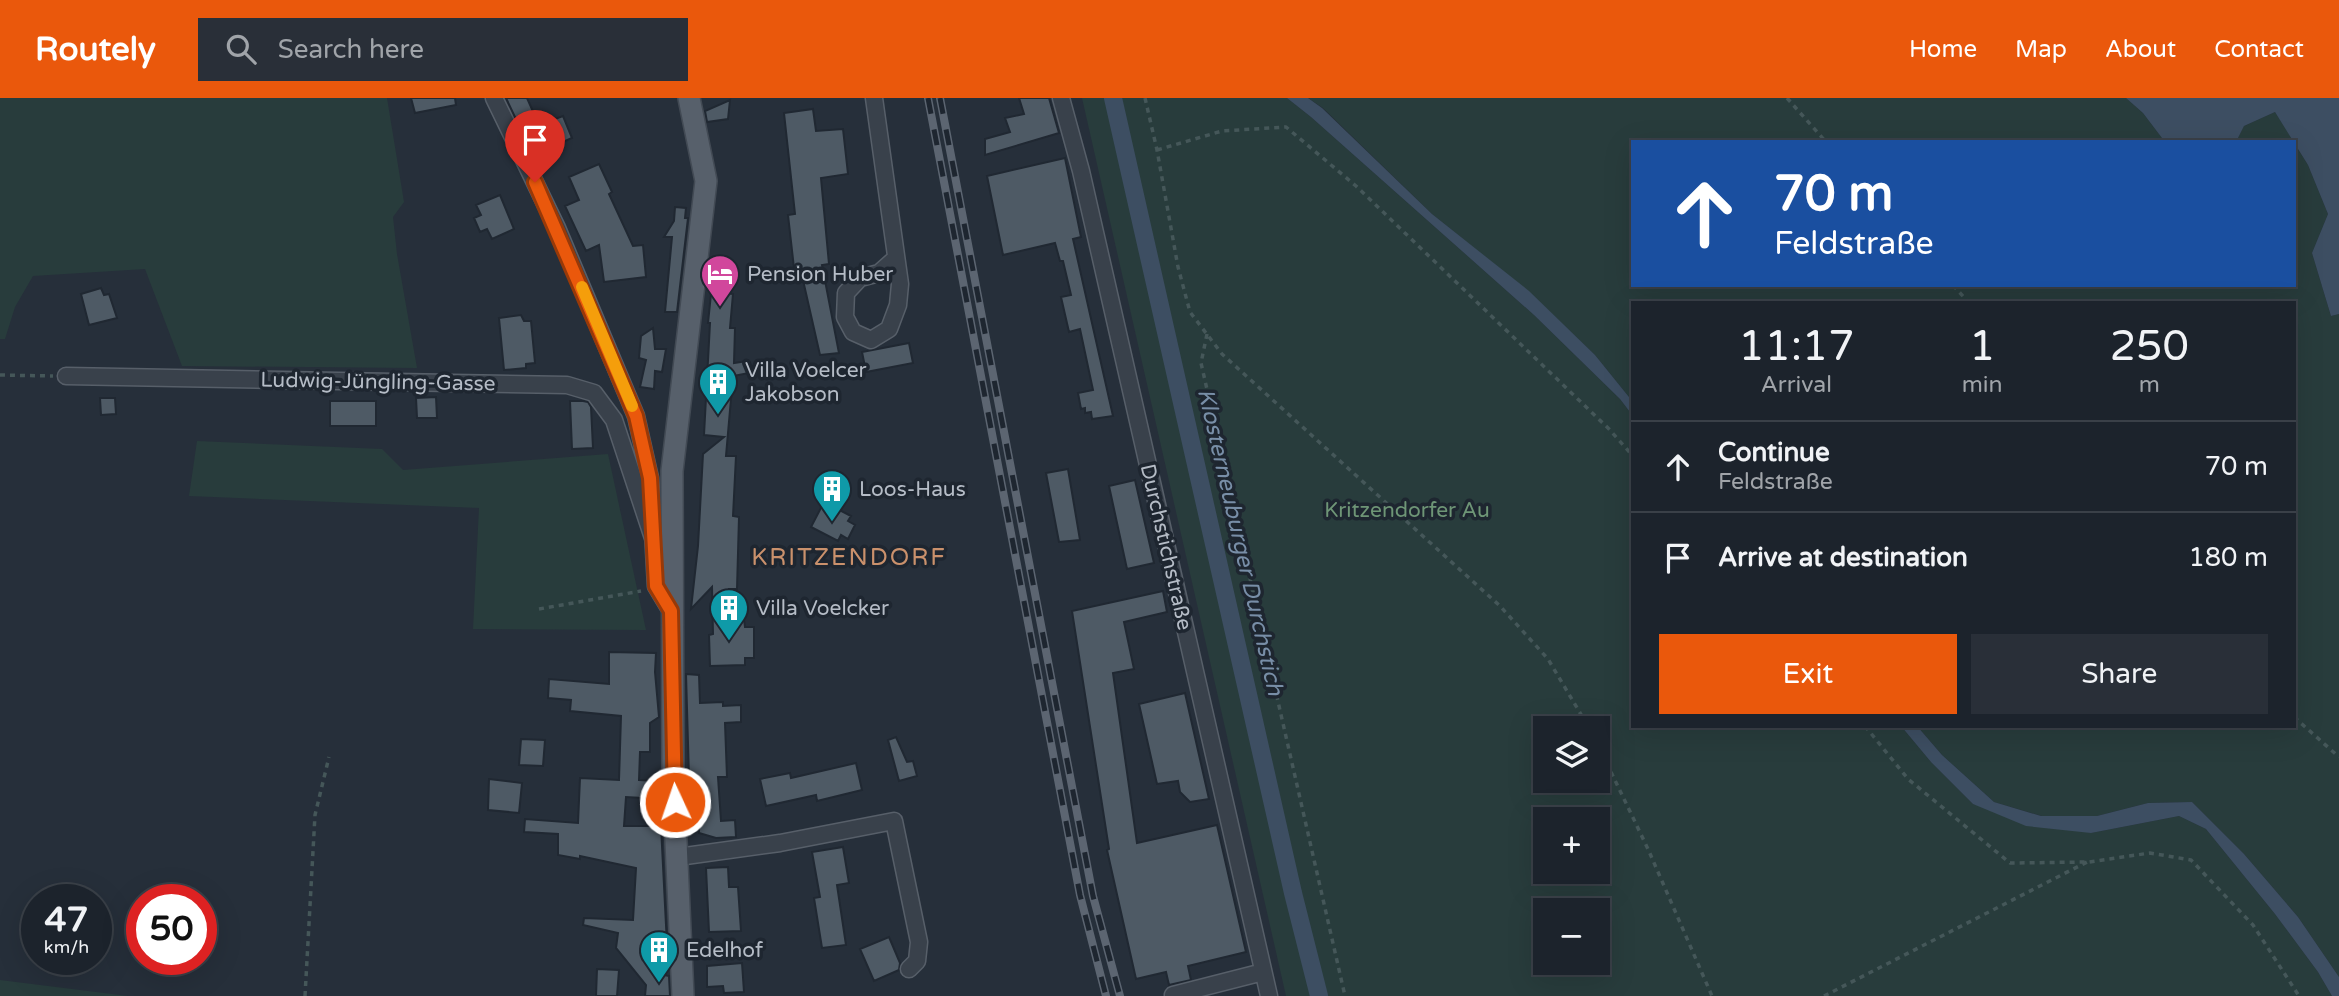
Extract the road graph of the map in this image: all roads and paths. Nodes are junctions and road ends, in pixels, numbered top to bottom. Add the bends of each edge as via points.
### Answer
1 (494, 98) edge
2 (689, 98) edge
3 (874, 98) edge
4 (1061, 98) edge
5 (1787, 98) edge
6 (1145, 100) edge
7 (1824, 140) edge
8 (1157, 150) junction
9 (896, 258) junction
10 (1955, 287) edge
11 (1967, 301) edge
12 (1207, 334) junction
13 (0, 375) edge
14 (66, 376) joint
15 (1631, 454) edge
16 (654, 541) junction
17 (656, 586) junction
18 (539, 609) dead end
19 (671, 611) junction
20 (1582, 716) edge
21 (2296, 719) edge
22 (1867, 728) edge
23 (328, 757) dead end
24 (2339, 757) edge
25 (1610, 770) edge
26 (678, 857) junction
27 (2089, 862) junction
28 (909, 970) dead end
29 (1263, 972) junction
30 (1173, 995) edge
31 (305, 996) edge
32 (682, 996) edge
33 (1269, 996) edge
34 (1345, 996) edge
35 (1712, 996) edge
36 (1824, 996) edge
37 (2300, 996) edge

1 - 16 street via 556,228 636,416 650,478
2 - 19 main road via 706,181 672,471
3 - 9 street
4 - 29 street, Durchstichstraße
5 - 7 path
6 - 8 path
8 - 12 path via 1190,312
8 - 15 path via 1222,131 1286,127 1376,204
9 - 9 street via 898,305 889,329 871,340 853,332 845,317 846,293 860,278 879,273
10 - 11 path
12 - 20 path via 1222,354 1500,606 1548,659
12 - 34 path via 1201,363
13 - 14 path
14 - 16 street, Ludwig-Jüngling-Gasse via 580,389 594,393 614,420
16 - 17 street
17 - 18 path via 630,595
17 - 19 street
19 - 26 main road
21 - 24 path
22 - 27 path via 1908,779 2010,863
23 - 31 path via 315,815
25 - 35 path
26 - 28 street via 894,821 919,942 917,961
26 - 32 main road
27 - 36 path
27 - 37 path via 2150,853 2191,860 2253,925
29 - 30 street
29 - 33 street, Durchstichstraße

